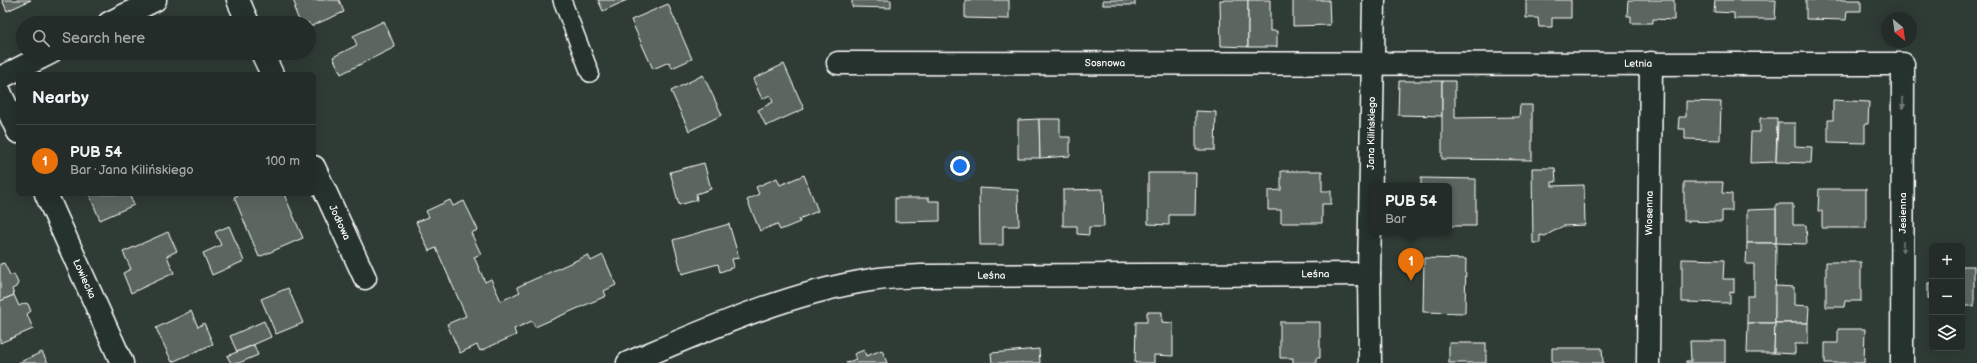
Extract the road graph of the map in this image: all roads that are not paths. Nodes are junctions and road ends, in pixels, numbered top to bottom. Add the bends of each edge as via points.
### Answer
1 (155, 0) edge
2 (238, 0) edge
3 (562, 0) edge
4 (1374, 0) edge
5 (123, 16) edge
6 (245, 16) edge
7 (36, 60) edge
8 (265, 60) edge
9 (838, 63) dead end
10 (1373, 63) junction
11 (1651, 63) junction
12 (1903, 64) joint
13 (271, 72) edge
14 (590, 73) dead end
15 (0, 78) edge
16 (0, 92) edge
17 (16, 128) edge
18 (316, 171) edge
19 (1371, 183) edge
20 (47, 196) edge
21 (1370, 221) edge
22 (1369, 274) junction
23 (365, 278) dead end
24 (122, 363) edge
25 (628, 363) edge
26 (1370, 363) edge
27 (1648, 363) edge
28 (1902, 363) edge

1 - 5 street
2 - 6 street
3 - 14 lane
4 - 10 street, Jana Kilińskiego
7 - 15 street
8 - 13 street
9 - 10 street, Sosnowa
10 - 11 street, Letnia
10 - 19 street, Jana Kilińskiego
11 - 12 street, Letnia
11 - 27 street, Wiosenna
12 -> 28 street, Jesienna
16 - 17 street
18 - 23 street, Jodłowa
20 - 24 street, Łowiecka
21 - 22 street, Jana Kilińskiego
22 - 25 street, Leśna via 920,276 871,280 806,295 742,315
22 - 26 street, Jana Kilińskiego

